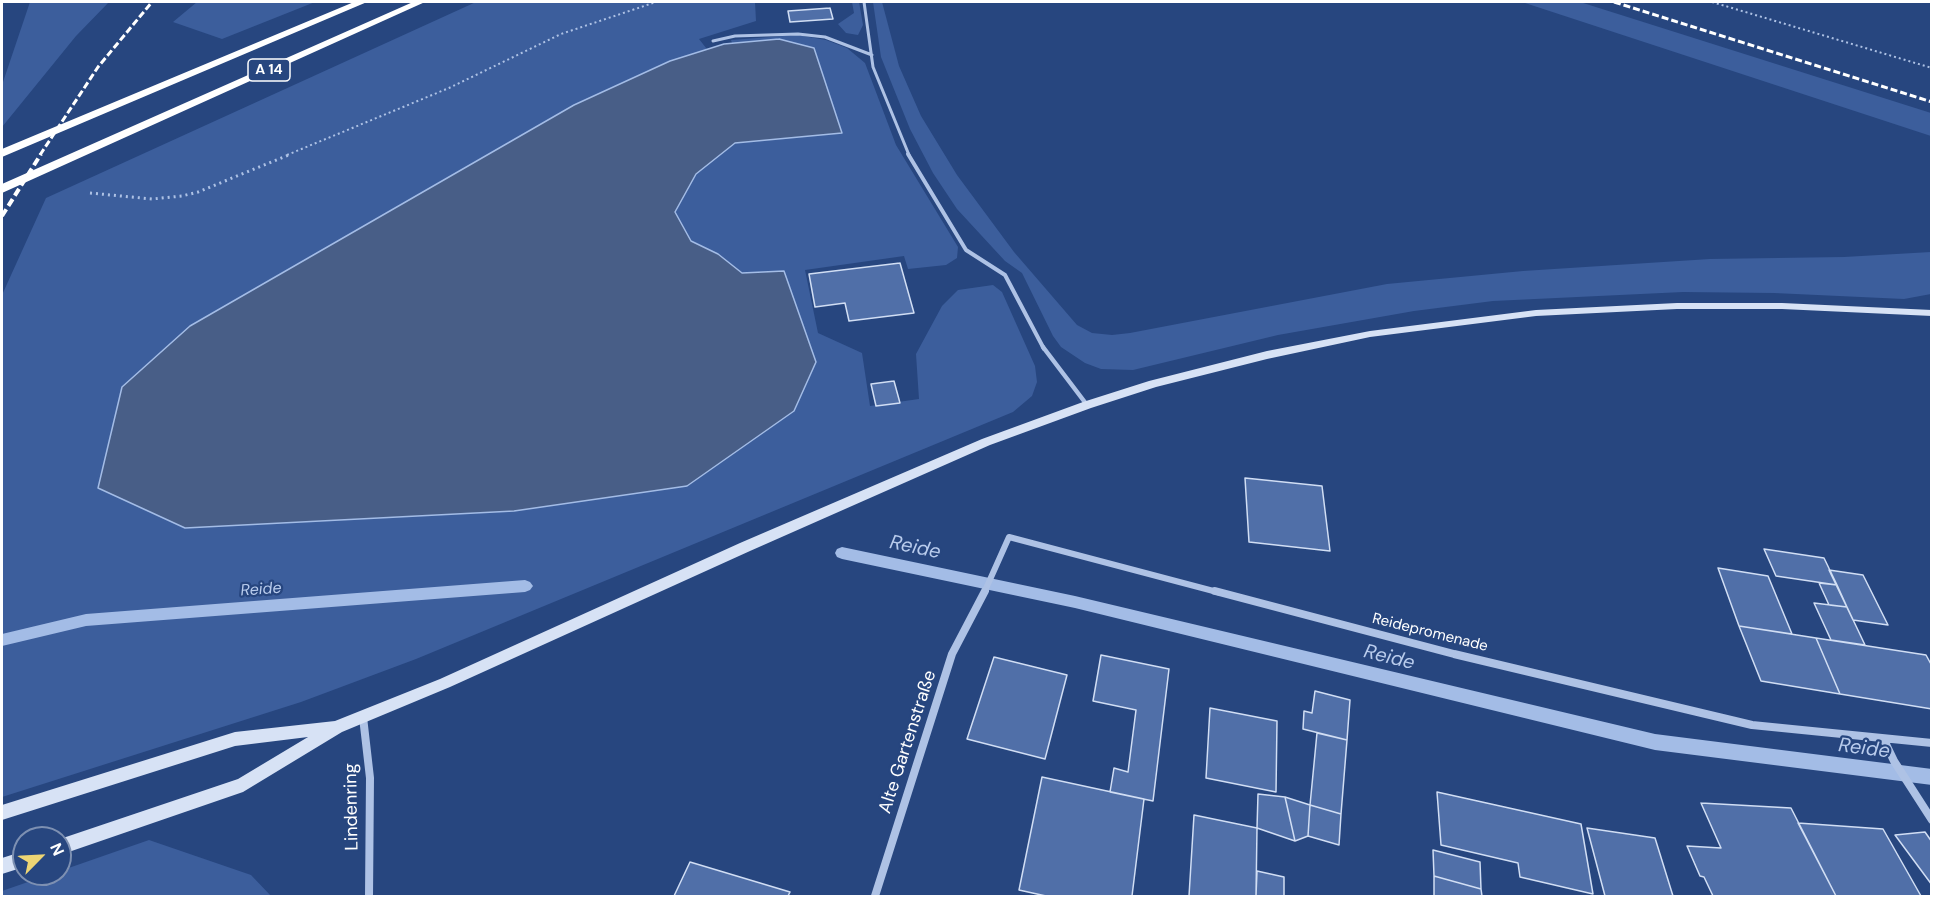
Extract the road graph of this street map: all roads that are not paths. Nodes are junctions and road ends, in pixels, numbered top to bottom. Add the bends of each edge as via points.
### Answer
1 (362, 2) edge
2 (420, 2) edge
3 (864, 2) edge
4 (714, 41) dead end
5 (872, 55) junction
6 (2, 153) edge
7 (2, 189) edge
8 (1932, 313) edge
9 (1087, 405) junction
10 (995, 571) joint
11 (363, 717) junction
12 (337, 727) junction
13 (1884, 740) junction
14 (1932, 743) edge
15 (2, 813) edge
16 (1932, 820) edge
17 (72, 843) edge
18 (369, 897) edge
19 (875, 897) edge

1 - 6 highway, A 14
2 - 7 highway, A 14
3 - 5 lane
4 - 5 lane via 735,36 798,34 825,37
5 - 9 lane via 873,67 908,153 966,250 1005,275 1044,349
8 - 9 main road via 1677,306 1486,318 1370,334 1267,355
9 - 11 main road via 883,486
10 - 13 street, Reidepromenade via 1009,537 1455,654 1752,725
10 - 19 street, Alte Gartenstraße via 952,654
11 - 12 main road
11 - 18 street, Lindenring via 370,778
12 - 15 main road via 235,739
12 - 17 main road via 243,785
13 - 14 street, Reidepromenade
13 - 16 street

